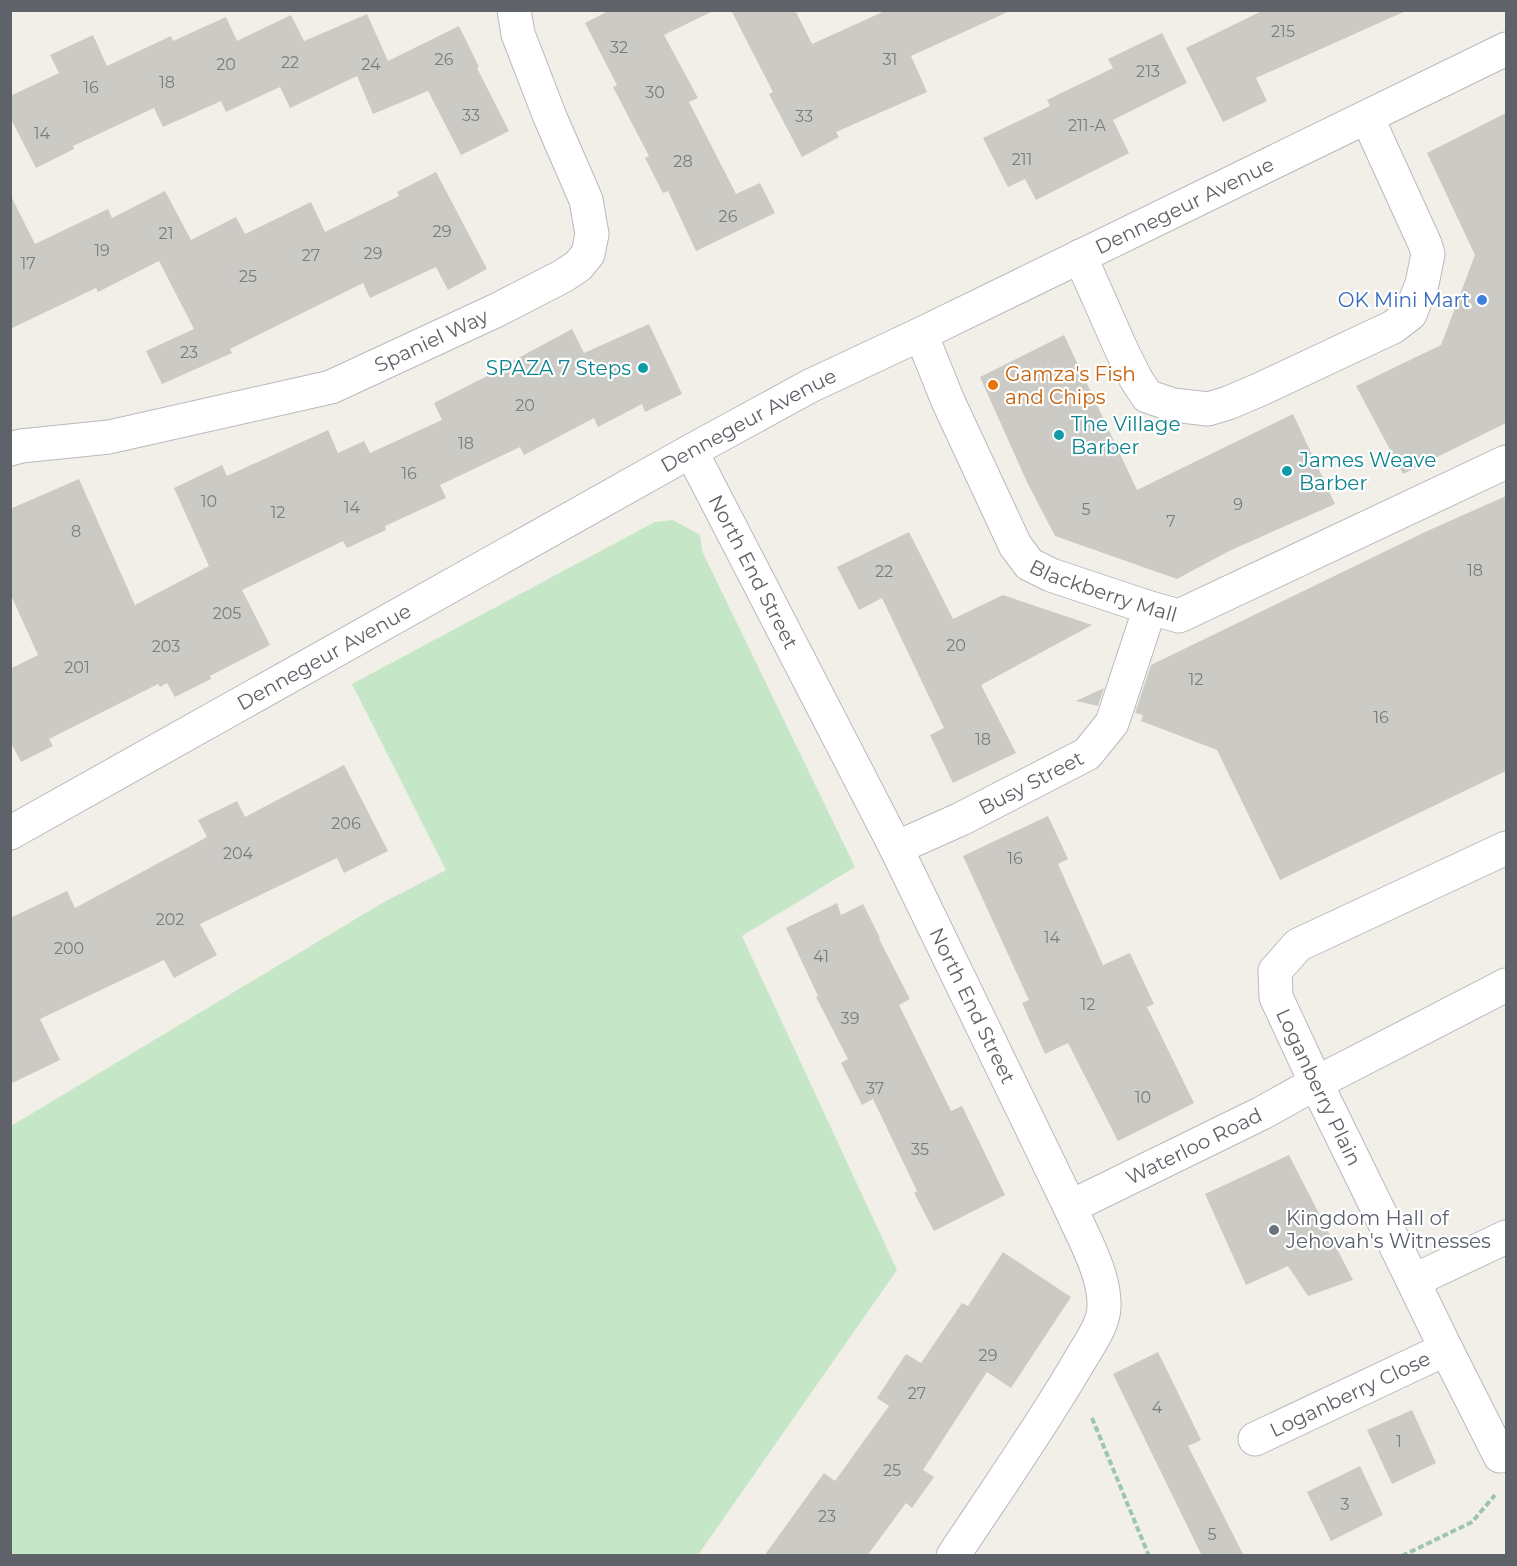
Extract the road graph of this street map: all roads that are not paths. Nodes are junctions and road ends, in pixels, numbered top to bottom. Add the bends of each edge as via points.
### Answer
1 (514, 10) edge
2 (1506, 49) edge
3 (1367, 117) junction
4 (1080, 256) junction
5 (921, 334) junction
6 (10, 449) edge
7 (691, 451) junction
8 (1506, 462) edge
9 (1150, 608) junction
10 (10, 833) edge
11 (896, 848) junction
12 (1506, 848) edge
13 (1506, 986) edge
14 (1316, 1083) junction
15 (1070, 1208) junction
16 (1506, 1237) edge
17 (1413, 1281) junction
18 (1446, 1349) junction
19 (1255, 1439) dead end
20 (1503, 1455) edge
21 (953, 1556) edge

1 - 6 street, Spaniel Way via 518,34 585,200 592,234 588,254 578,266 488,315 331,387 109,436
2 - 3 street, Dennegeur Avenue
3 - 4 street, Dennegeur Avenue
3 - 4 street via 1428,254 1410,314 1394,327 1228,403 1208,409 1173,405 1147,396 1136,379
4 - 5 street, Dennegeur Avenue
5 - 7 street, Dennegeur Avenue via 810,386
5 - 9 street, Blackberry Mall via 1001,514 1029,564
7 - 10 street, Dennegeur Avenue
7 - 11 street, North End Street
8 - 9 street, Blackberry Mall via 1179,616
9 - 11 street, Busy Street via 1112,723 1087,754
11 - 15 street, North End Street
12 - 14 street, Loganberry Plain via 1298,945 1275,971 1276,997
13 - 14 street, Waterloo Road
14 - 15 street, Waterloo Road
14 - 17 street, Loganberry Plain
15 - 21 street, North End Street via 1104,1294 1099,1327 1041,1424
16 - 17 street
17 - 18 street, Loganberry Close
18 - 19 street, Loganberry Close
18 - 20 street, Loganberry Close

